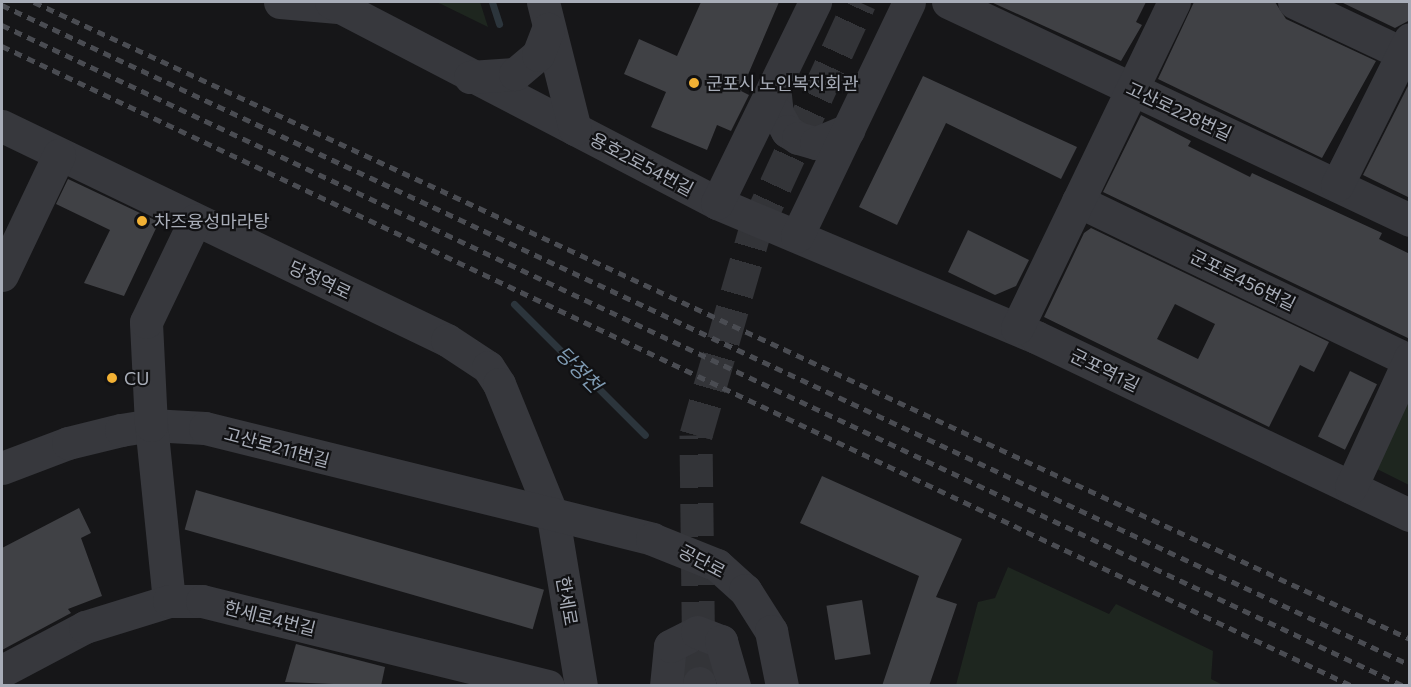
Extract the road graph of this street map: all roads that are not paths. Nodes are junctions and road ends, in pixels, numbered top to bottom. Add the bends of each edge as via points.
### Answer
1 (280, 2) edge
2 (815, 2) edge
3 (909, 2) edge
4 (948, 2) edge
5 (1174, 2) edge
6 (1294, 2) edge
7 (334, 4) edge
8 (545, 15) edge
9 (1406, 46) edge
10 (470, 77) junction
11 (774, 86) junction
12 (1132, 89) junction
13 (2, 126) edge
14 (575, 129) junction
15 (848, 130) junction
16 (59, 155) junction
17 (1337, 185) junction
18 (1078, 201) junction
19 (717, 203) junction
20 (195, 220) junction
21 (1410, 220) edge
22 (797, 236) junction
23 (2, 275) edge
24 (1017, 328) junction
25 (1409, 359) edge
26 (151, 425) junction
27 (2, 468) edge
28 (1350, 487) junction
29 (1410, 515) edge
30 (553, 517) junction
31 (169, 601) junction
32 (2, 671) edge
33 (548, 686) edge
34 (581, 686) edge
35 (666, 686) edge
36 (734, 686) edge
37 (782, 686) edge

1 - 7 street
2 - 11 street
3 - 15 street
4 - 12 street, 고산로228번길
5 - 12 street
6 - 9 street
7 - 10 street
8 - 10 street via 538,55 515,74
8 - 14 street, 용호2로54번길
9 - 17 street
10 - 14 street
11 - 15 street via 777,113 787,131 798,138 816,142
11 - 19 street
12 - 17 street, 고산로228번길
12 - 18 street
13 - 16 street, 당정역로
14 - 19 street, 용호2로54번길
15 - 22 street
16 - 20 street, 당정역로
16 - 23 street
17 - 21 street, 고산로228번길
18 - 24 street
18 - 25 street, 군포로456번길
19 - 22 street, 용호2로54번길
20 - 26 street via 146,322
20 - 30 street, 당정역로 via 471,354 499,384
22 - 24 street, 군포역1길
24 - 28 street, 군포역1길
25 - 28 street
26 - 27 street, 고산로211번길 via 68,443
26 - 30 street, 고산로211번길 via 205,428
26 - 31 street
28 - 29 street, 군포역1길
30 - 34 street, 한세로
30 - 37 street, 공단로 via 660,541 717,565 745,590 771,631
31 - 32 street, 한세로4번길 via 85,627
31 - 33 street, 한세로4번길 via 202,601
35 - 36 street via 670,646 697,632 722,641

